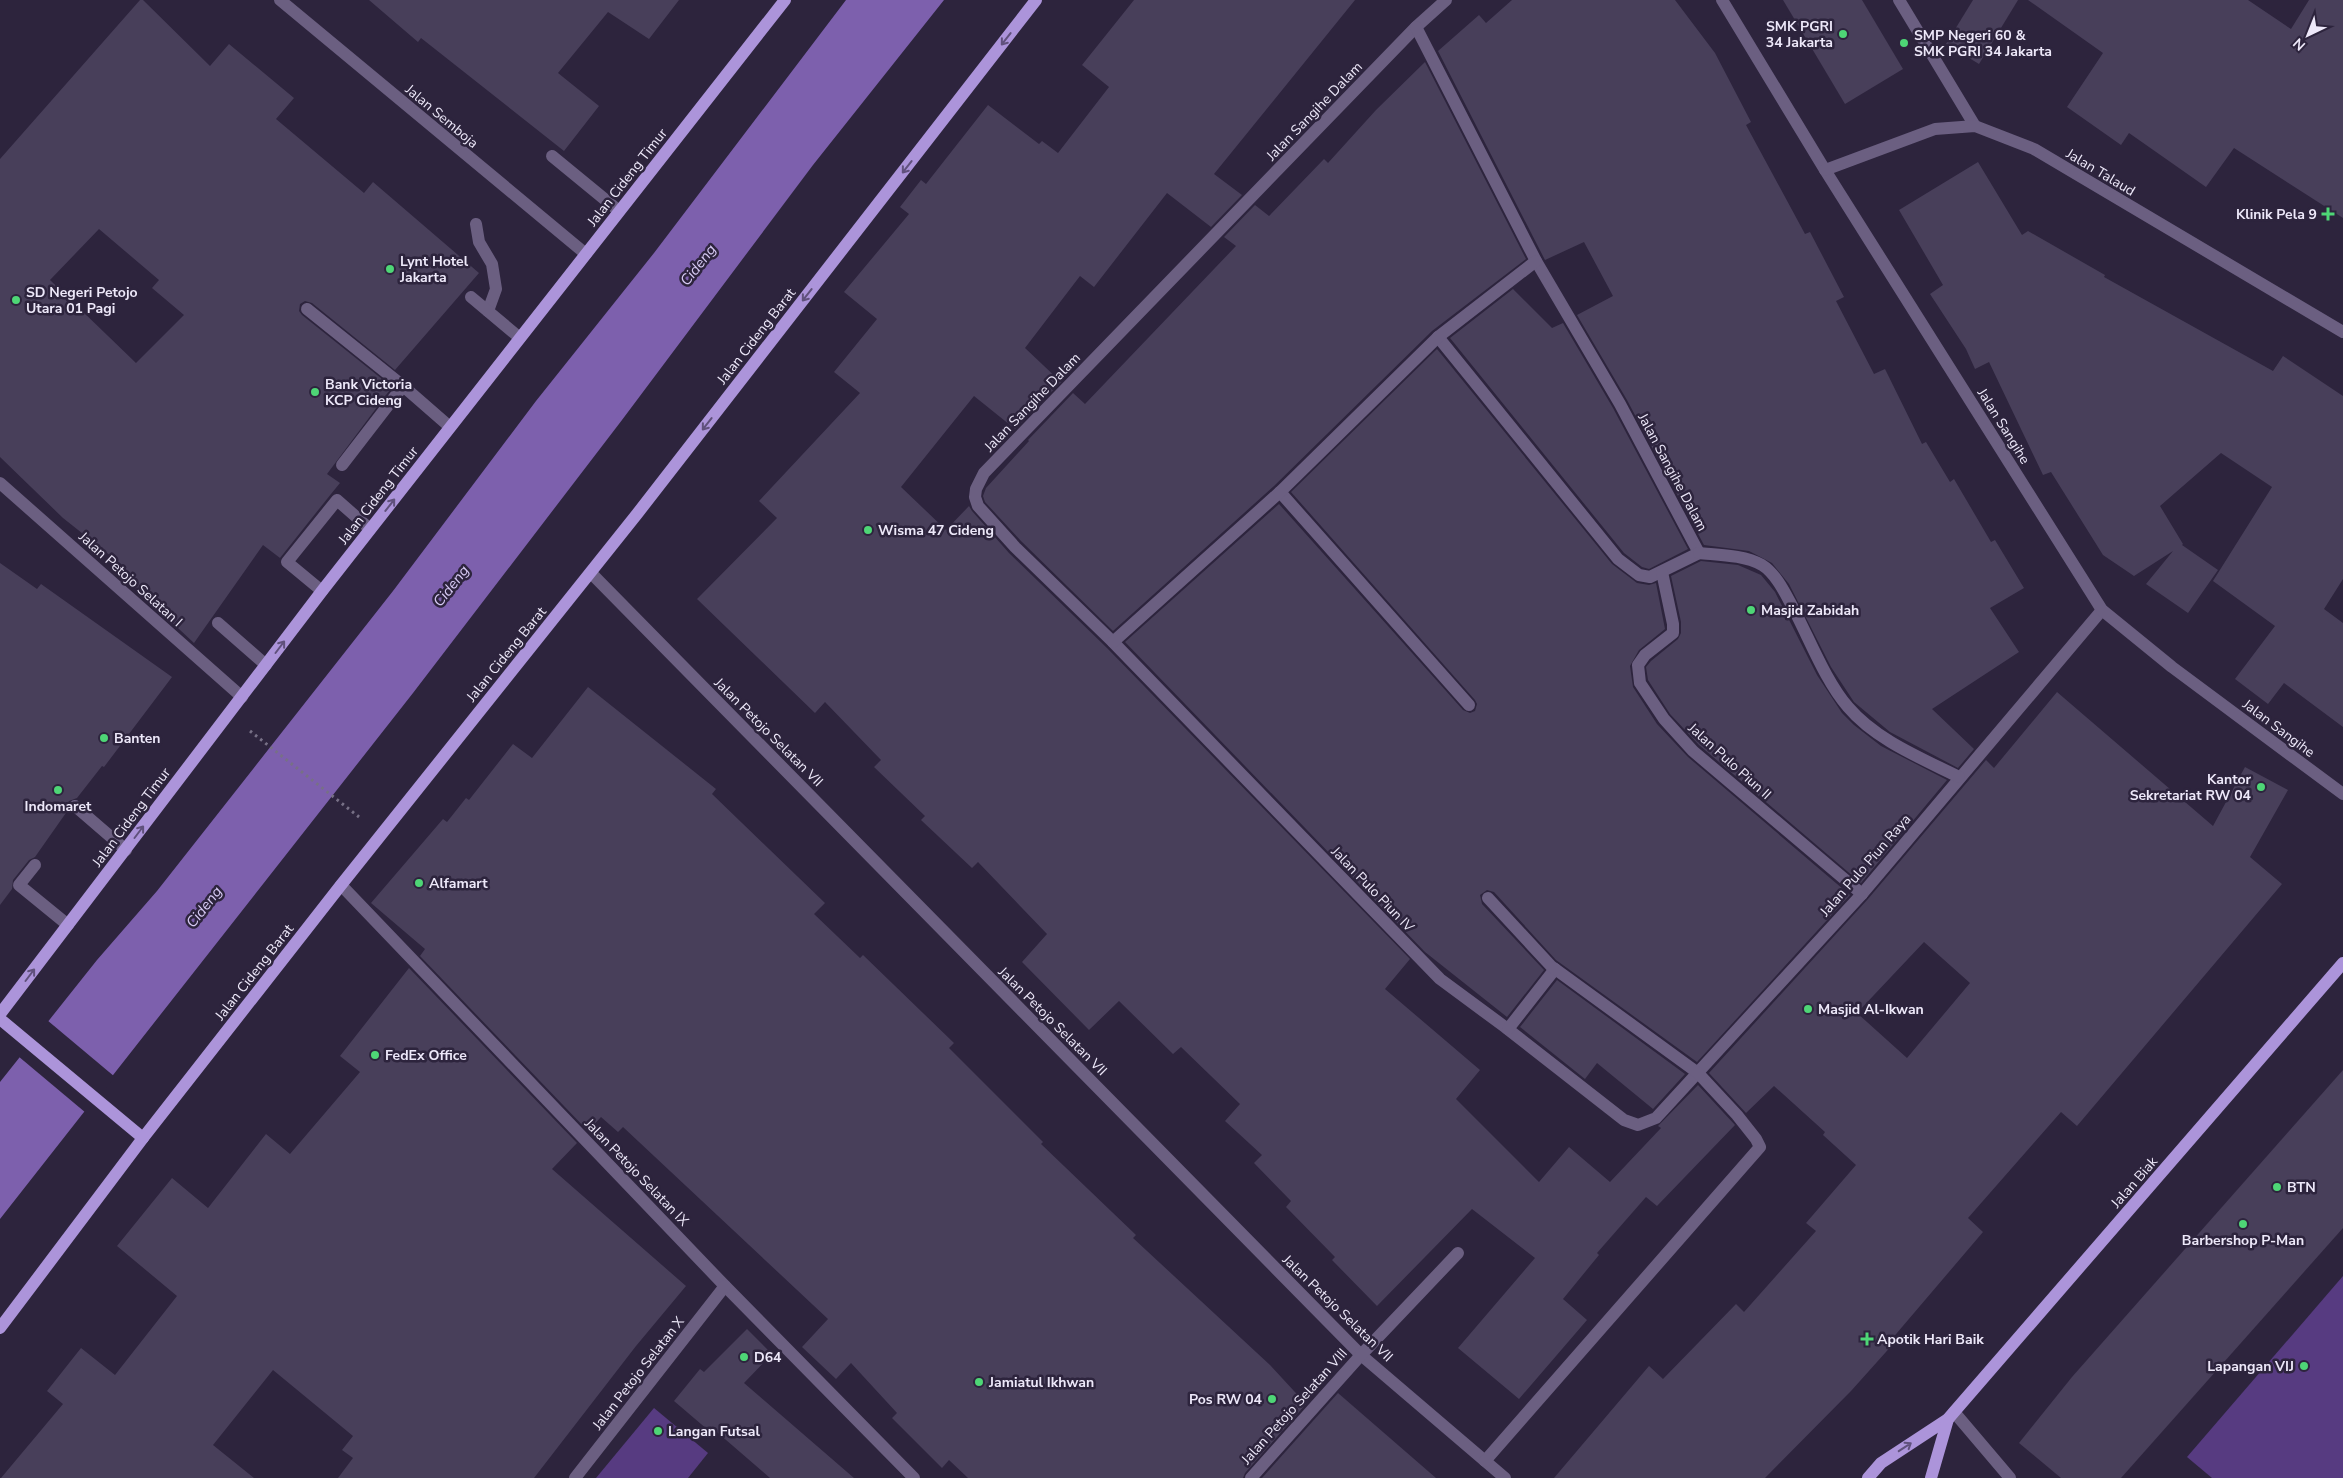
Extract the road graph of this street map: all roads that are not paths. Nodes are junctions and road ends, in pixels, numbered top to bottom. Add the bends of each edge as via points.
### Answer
1 (280, 0) edge
2 (785, 0) edge
3 (1036, 0) edge
4 (1446, 0) edge
5 (1722, 0) edge
6 (1899, 0) edge
7 (1416, 27) junction
8 (1975, 126) junction
9 (552, 156) dead end
10 (1825, 170) junction
11 (619, 211) junction
12 (476, 224) dead end
13 (586, 254) junction
14 (1536, 261) junction
15 (471, 297) dead end
16 (307, 310) dead end
17 (488, 311) junction
18 (2343, 332) edge
19 (1438, 337) junction
20 (520, 338) junction
21 (403, 386) junction
22 (450, 428) junction
23 (342, 465) dead end
24 (0, 483) edge
25 (1280, 492) junction
26 (370, 529) junction
27 (1699, 553) junction
28 (1662, 572) junction
29 (591, 573) junction
30 (322, 591) junction
31 (2102, 610) junction
32 (218, 623) dead end
33 (1113, 642) junction
34 (266, 665) junction
35 (242, 697) junction
36 (1469, 706) dead end
37 (1959, 777) junction
38 (2343, 794) edge
39 (75, 806) dead end
40 (126, 850) junction
41 (35, 865) dead end
42 (341, 884) junction
43 (1862, 894) junction
44 (1488, 898) dead end
45 (68, 925) junction
46 (2343, 963) edge
47 (1555, 969) junction
48 (0, 1014) edge
49 (0, 1019) edge
50 (1508, 1029) junction
51 (1698, 1073) junction
52 (1638, 1125) joint
53 (143, 1138) junction
54 (1458, 1253) dead end
55 (725, 1286) junction
56 (0, 1328) edge
57 (1361, 1355) junction
58 (1951, 1416) junction
59 (1485, 1461) junction
60 (576, 1478) edge
61 (914, 1478) edge
62 (1250, 1478) edge
63 (1504, 1478) edge
64 (1868, 1478) edge
65 (1931, 1478) edge
66 (2010, 1478) edge

1 - 13 street, Jalan Semboja
2 - 11 main road, Jalan Cideng Timur
3 -> 29 main road, Jalan Cideng Barat
4 - 7 street, Jalan Sangihe Dalam
5 - 10 street, Jalan Sangihe
6 - 8 street
7 - 14 street, Jalan Sangihe Dalam
7 - 33 street, Jalan Sangihe Dalam via 984,473 976,489 978,506 983,512
8 - 10 street, Jalan Talaud via 1935,129
8 - 18 street, Jalan Talaud via 2034,149
9 - 11 street
10 - 31 street, Jalan Sangihe
11 - 13 main road, Jalan Cideng Timur
12 - 17 street via 479,242 492,264 496,289
13 - 20 main road, Jalan Cideng Timur
14 - 19 street
14 - 27 street, Jalan Sangihe Dalam via 1620,404
15 - 17 street
16 - 21 street
17 - 20 street
19 - 25 street
19 - 28 street, Jalan Sangihe Dalam via 1618,559 1638,575 1650,577
20 - 22 main road, Jalan Cideng Timur
21 - 22 street
21 - 23 street
26 -> 22 main road, Jalan Cideng Timur
24 - 35 street, Jalan Petojo Selatan I
25 - 33 street
25 - 36 street
26 - 30 main road, Jalan Cideng Timur
26 - 30 street via 337,500 287,562
27 - 28 street, Jalan Sangihe Dalam
27 - 37 street via 1752,560 1767,568 1782,587 1830,679 1852,713 1865,726
28 - 43 street, Jalan Pulo Piun II via 1672,633 1638,665 1640,683 1664,719 1693,751
29 - 42 main road, Jalan Cideng Barat
29 - 57 street, Jalan Petojo Selatan VII
34 -> 30 main road, Jalan Cideng Timur
31 - 37 street, Jalan Pulo Piun Raya
31 - 38 street, Jalan Sangihe via 2172,668
32 - 34 street
33 - 50 street, Jalan Pulo Piun IV via 1440,979
34 - 35 main road, Jalan Cideng Timur
40 -> 35 main road, Jalan Cideng Timur
37 - 43 street, Jalan Pulo Piun Raya
39 - 40 street
40 - 45 main road, Jalan Cideng Timur
41 - 45 street via 19,885
42 - 53 main road, Jalan Cideng Barat
42 - 55 street, Jalan Petojo Selatan IX
43 - 51 street, Jalan Pulo Piun Raya
44 - 47 street
48 -> 45 main road, Jalan Cideng Timur
46 - 58 main road, Jalan Biak
47 - 50 street
47 - 51 street
49 - 53 main road
50 - 52 street, Jalan Pulo Piun IV via 1594,1098 1624,1120
51 - 52 street, Jalan Pulo Piun Raya via 1656,1118
51 - 59 street via 1737,1115 1760,1147
53 - 56 main road, Jalan Cideng Barat
54 - 57 street, Jalan Petojo Selatan VIII
55 - 60 street, Jalan Petojo Selatan X
55 - 61 street, Jalan Petojo Selatan IX
57 - 59 street, Jalan Petojo Selatan VII
57 - 62 street, Jalan Petojo Selatan VIII
64 -> 58 main road, Jalan Biak via 1881,1463
58 - 65 main road, Jalan Biak
58 - 66 street
59 - 63 street, Jalan Petojo Selatan VII

